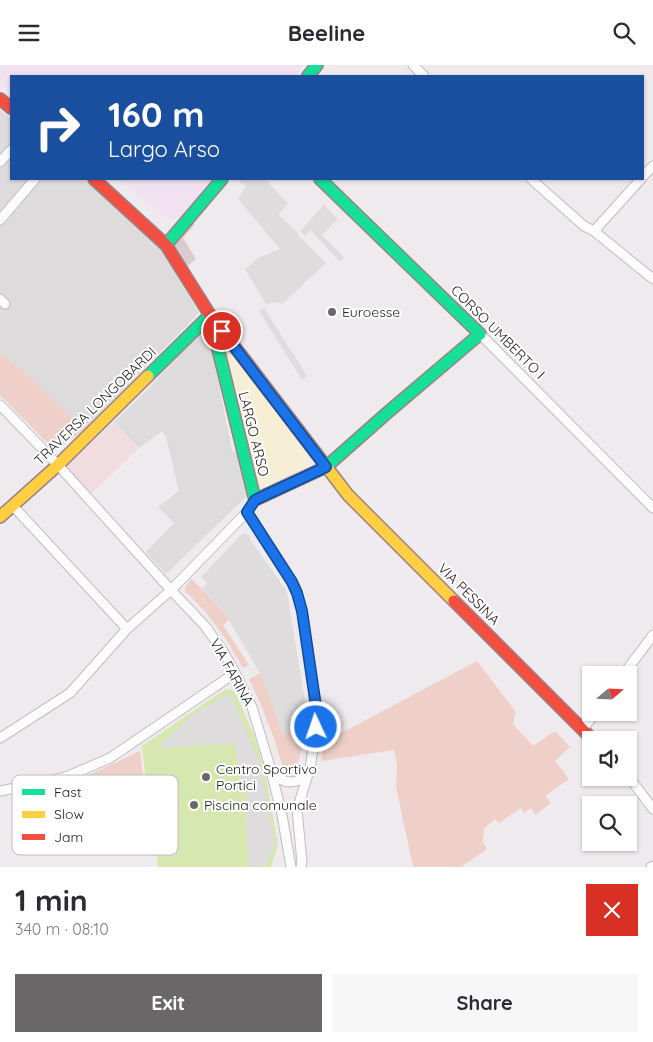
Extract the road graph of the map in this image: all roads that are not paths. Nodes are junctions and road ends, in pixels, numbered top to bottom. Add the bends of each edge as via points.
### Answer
1 (318, 65) edge
2 (413, 65) edge
3 (309, 75) edge
4 (423, 75) edge
5 (0, 99) edge
6 (10, 107) edge
7 (10, 152) edge
8 (0, 162) edge
9 (653, 165) edge
10 (644, 176) edge
11 (34, 180) edge
12 (95, 180) edge
13 (221, 180) edge
14 (321, 180) edge
15 (532, 180) edge
16 (640, 180) edge
17 (0, 220) edge
18 (594, 231) junction
19 (166, 245) junction
20 (653, 279) edge
21 (210, 315) junction
22 (480, 335) junction
23 (0, 405) edge
24 (58, 465) junction
25 (326, 467) junction
26 (255, 500) junction
27 (13, 506) junction
28 (653, 508) edge
29 (247, 512) junction
30 (0, 517) edge
31 (170, 590) junction
32 (127, 629) junction
33 (653, 635) edge
34 (630, 666) edge
35 (235, 673) junction
36 (589, 721) edge
37 (583, 729) joint
38 (0, 737) edge
39 (270, 767) junction
40 (310, 769) junction
41 (71, 775) edge
42 (636, 786) edge
43 (653, 809) edge
44 (291, 867) edge
45 (301, 867) edge

1 - 3 main road
2 - 4 street
5 - 6 main road
7 - 8 street
9 - 10 street
11 - 17 street
12 - 19 main road
13 - 19 main road
14 - 22 main road, CORSO UMBERTO I
15 - 18 street via 584,226
16 - 18 street
18 - 20 street
19 - 21 main road
21 - 24 main road, TRAVERSA LONGOBARDI
21 - 25 main road, LARGO ARSO
21 - 26 main road, LARGO ARSO
22 - 25 main road
22 - 28 street, CORSO UMBERTO I
23 - 24 street, VIA FARINA
24 - 27 main road, TRAVERSA LONGOBARDI
24 - 31 street, VIA FARINA
25 - 26 main road, LARGO ARSO
25 - 37 main road, VIA PESSINA via 348,495
26 - 29 street
27 - 30 main road, TRAVERSA LONGOBARDI
27 - 32 street
29 - 31 street
29 - 40 street via 292,582 302,611 317,713
31 - 32 street
31 - 35 street, VIA FARINA via 205,626
32 - 38 street via 70,693
33 - 34 street
35 - 39 street, VIA FARINA via 252,707
35 - 41 street via 110,758
36 - 37 street
39 - 40 street via 276,776 288,782 301,779
39 - 44 street, VIA FARINA
40 - 45 street via 297,810
42 - 43 street

